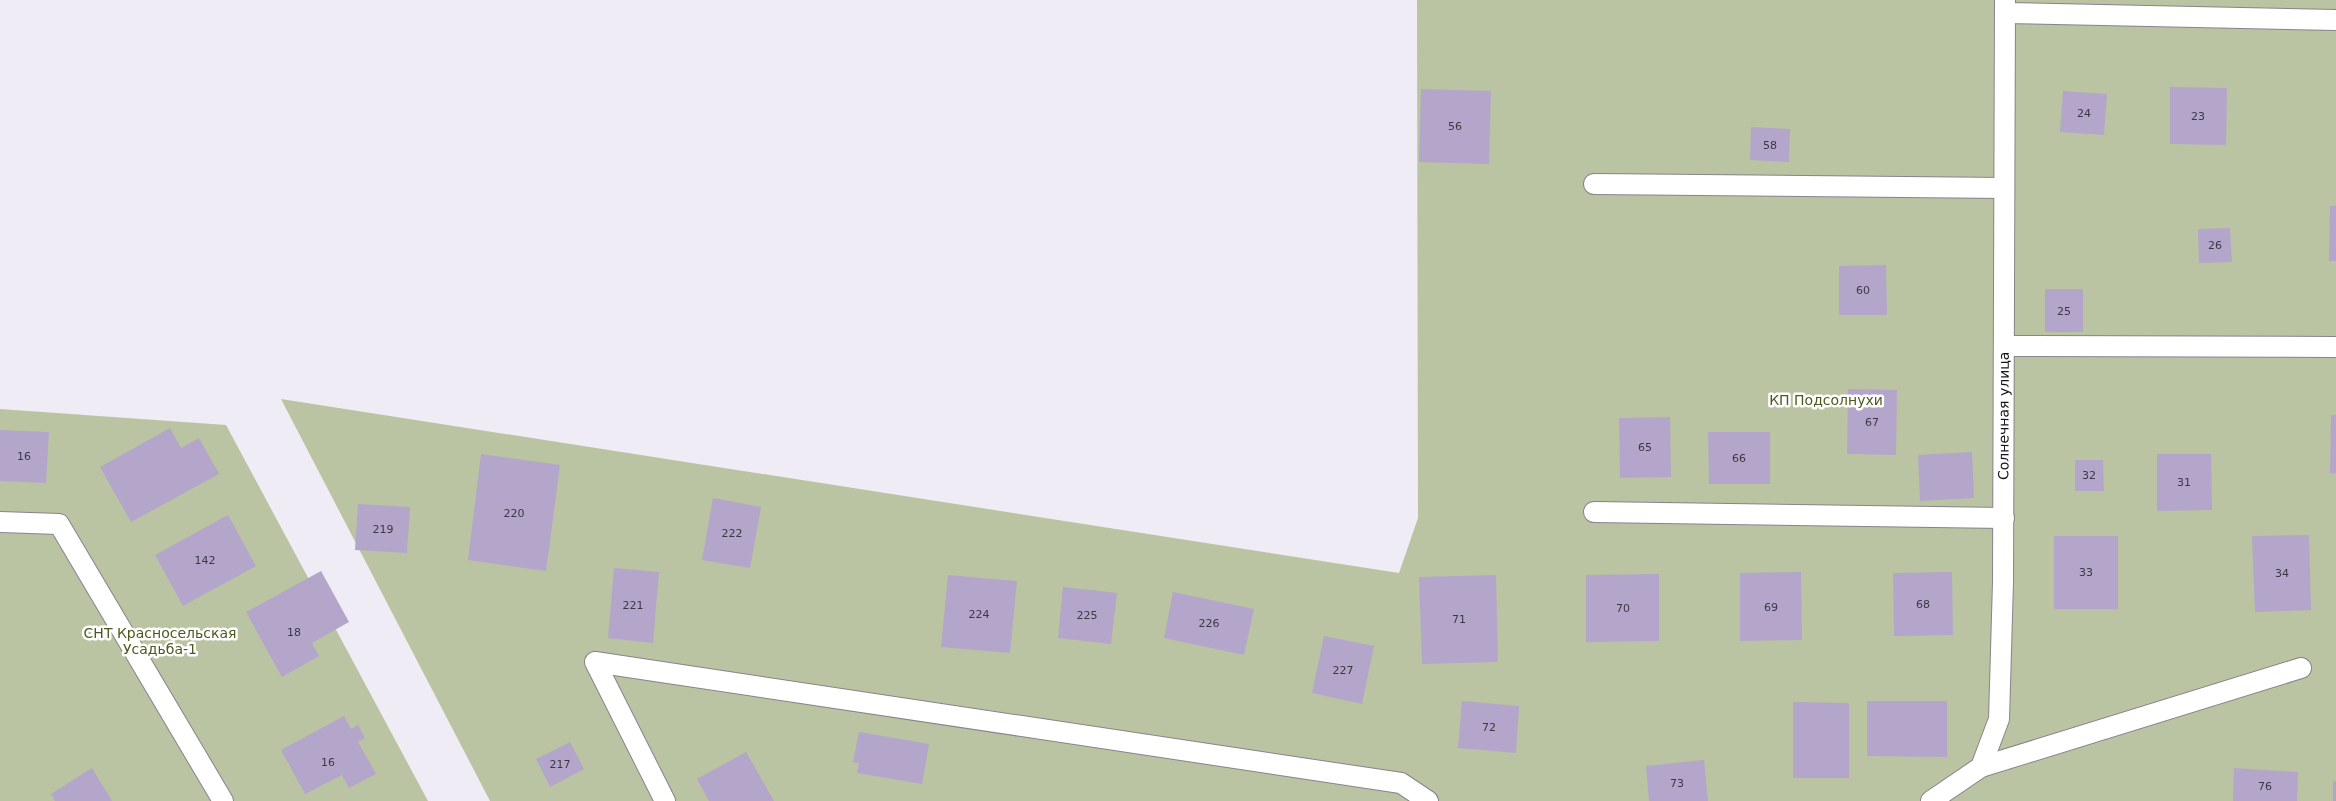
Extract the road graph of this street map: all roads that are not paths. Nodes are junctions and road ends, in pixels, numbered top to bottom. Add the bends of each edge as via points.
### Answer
1 (2005, 7) edge
2 (2336, 20) edge
3 (1594, 184) dead end
4 (2004, 188) junction
5 (2004, 346) junction
6 (2336, 347) edge
7 (1594, 512) dead end
8 (2004, 518) junction
9 (0, 522) edge
10 (2301, 668) dead end
11 (1981, 767) junction
12 (223, 801) edge
13 (666, 801) edge
14 (1428, 801) edge
15 (1931, 801) edge

1 - 2 lane
1 - 4 lane, Солнечная улица
3 - 4 lane
4 - 5 lane, Солнечная улица
5 - 6 lane
5 - 8 lane, Солнечная улица
7 - 8 lane
8 - 11 lane, Солнечная улица via 1999,719
9 - 12 lane via 59,524
10 - 11 lane
11 - 15 lane
13 - 14 lane via 596,662 1401,783

